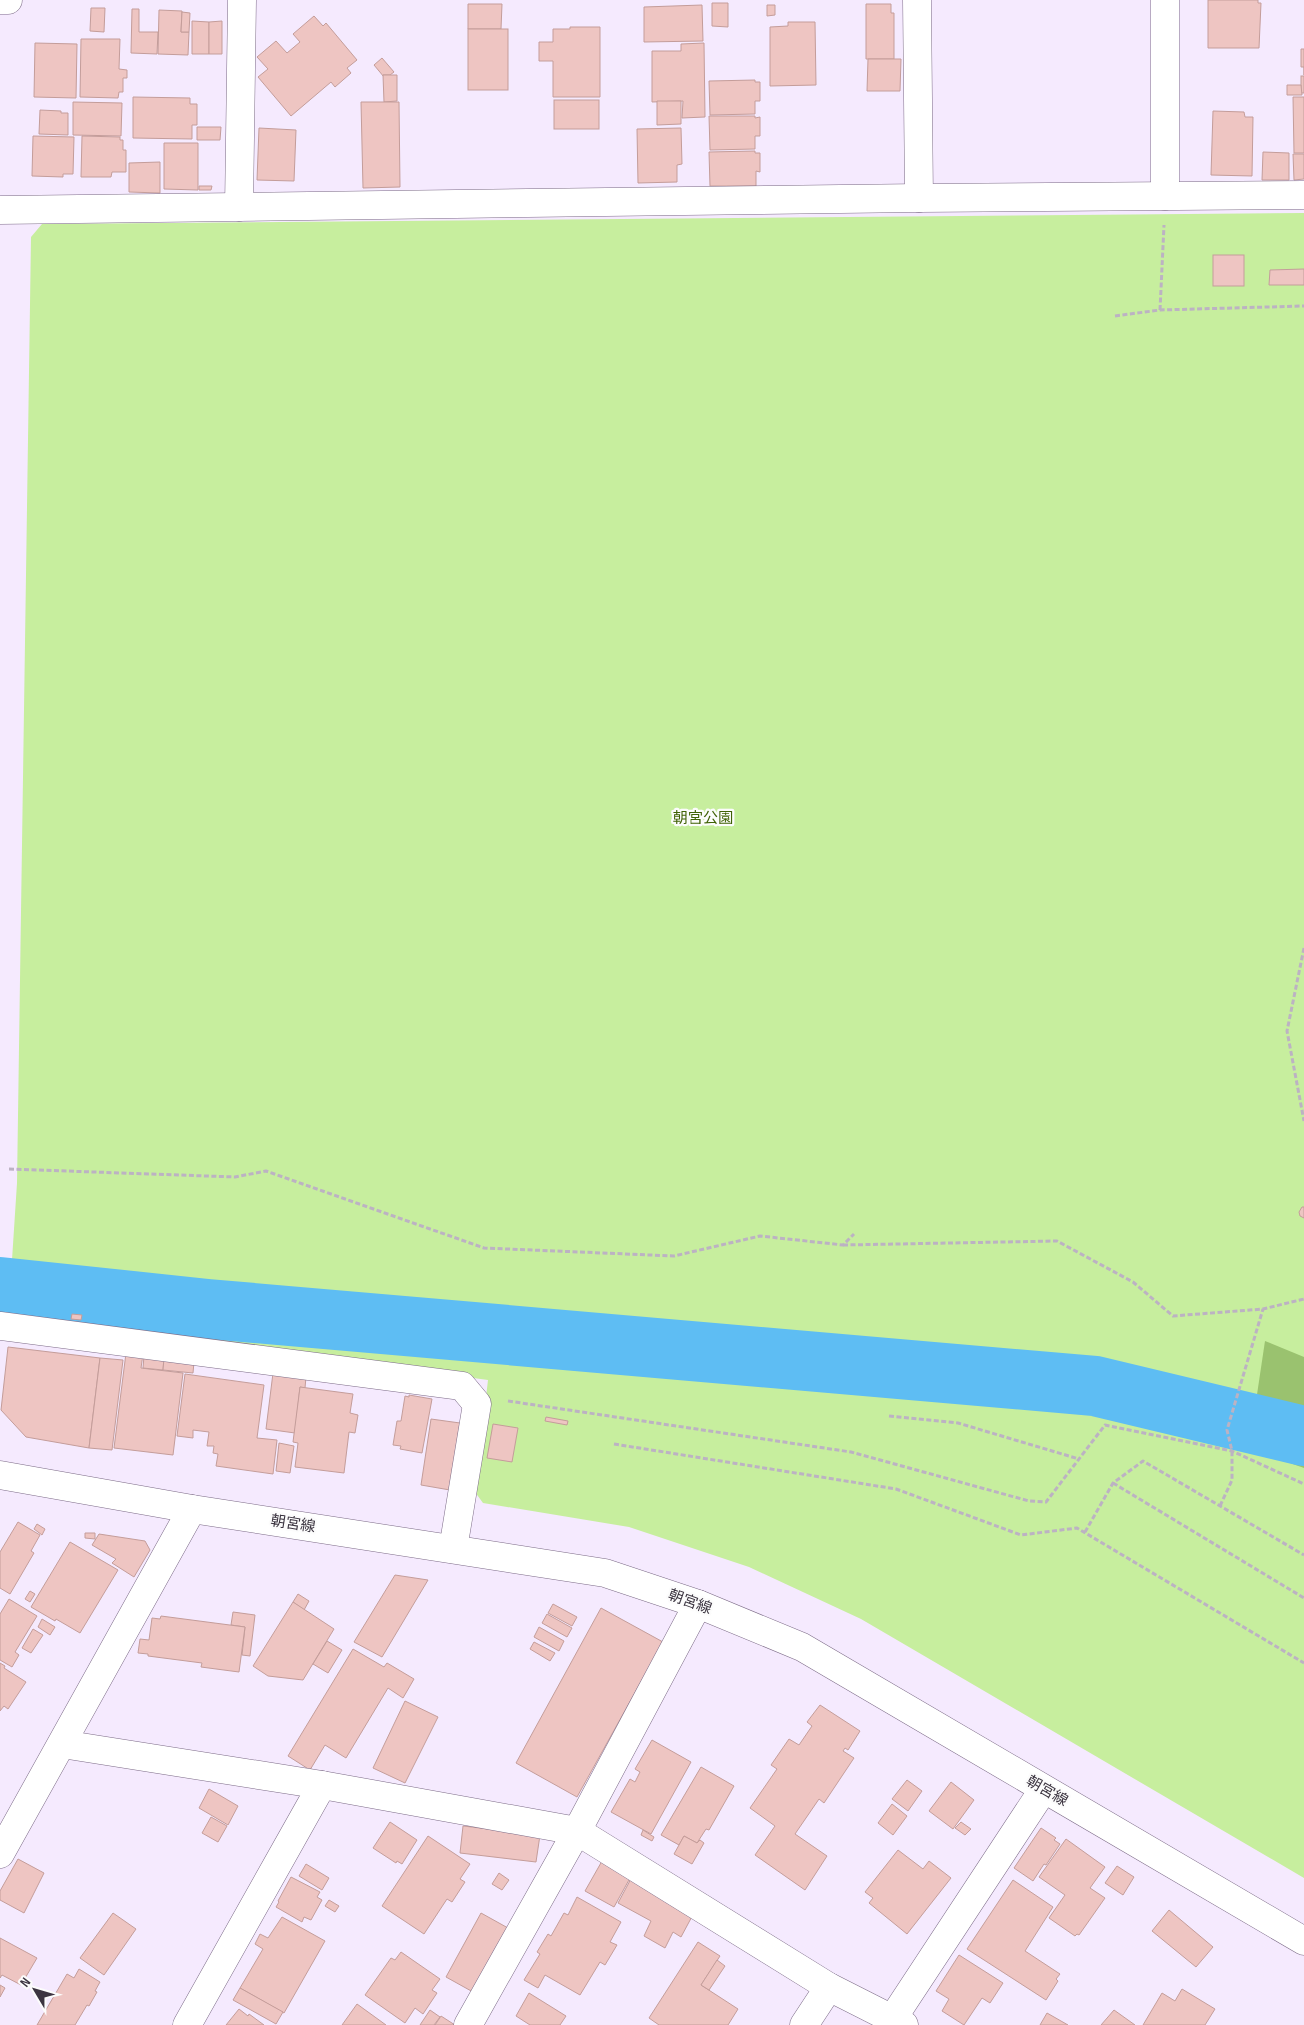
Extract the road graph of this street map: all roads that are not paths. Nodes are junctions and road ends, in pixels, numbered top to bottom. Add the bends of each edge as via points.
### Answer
1 (0, 0) edge
2 (8, 0) edge
3 (242, 0) edge
4 (917, 0) edge
5 (1165, 0) edge
6 (1304, 195) edge
7 (1166, 196) junction
8 (919, 198) junction
9 (239, 208) junction
10 (0, 210) edge
11 (0, 1326) edge
12 (0, 1475) edge
13 (192, 1509) junction
14 (453, 1549) junction
15 (698, 1604) junction
16 (62, 1744) junction
17 (322, 1785) junction
18 (1043, 1790) junction
19 (577, 1831) junction
20 (0, 1854) edge
21 (1304, 1941) edge
22 (828, 1987) junction
23 (898, 2021) edge
24 (187, 2025) edge
25 (468, 2025) edge
26 (804, 2025) edge

1 - 2 street
3 - 9 street
4 - 8 street
5 - 7 street
6 - 7 street
7 - 8 street
8 - 9 street
9 - 10 street
11 - 14 street via 462,1386 477,1404
12 - 13 street, 朝宮線
13 - 14 street, 朝宮線
13 - 16 street
14 - 15 street, 朝宮線 via 605,1573
15 - 18 street, 朝宮線 via 802,1647
15 - 19 street
16 - 17 street
16 - 20 street
17 - 19 street
17 - 24 street
18 - 21 street, 朝宮線
18 - 23 street
19 - 22 street
19 - 25 street
22 - 23 street
22 - 26 street

